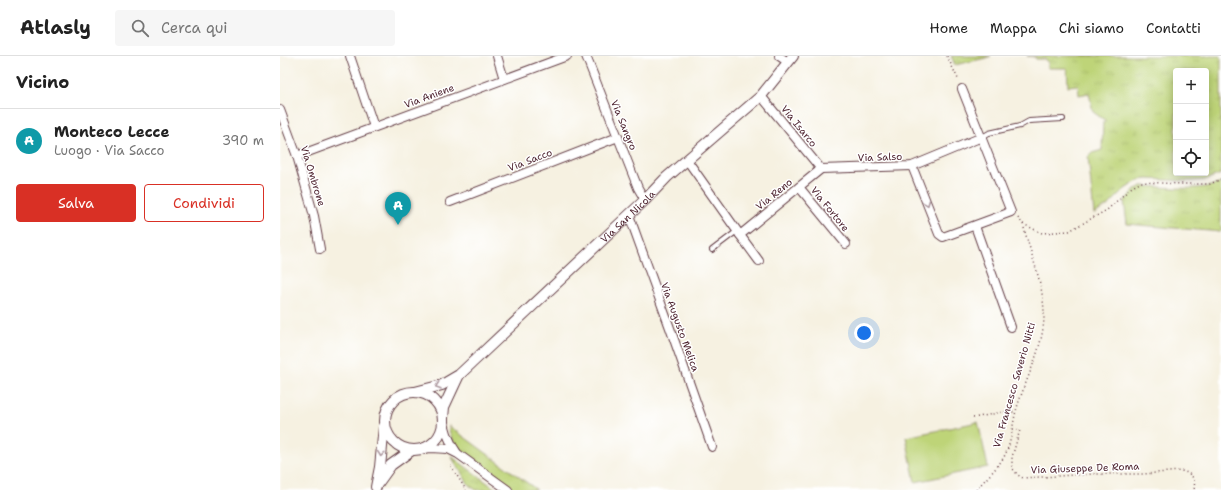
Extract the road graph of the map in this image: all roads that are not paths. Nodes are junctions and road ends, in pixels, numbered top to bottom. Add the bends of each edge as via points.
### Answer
1 (350, 56) edge
2 (497, 56) edge
3 (567, 56) edge
4 (586, 56) edge
5 (778, 56) edge
6 (791, 59) edge
7 (504, 79) junction
8 (962, 89) road end
9 (761, 96) junction
10 (280, 110) edge
11 (1063, 119) dead end
12 (374, 127) junction
13 (618, 137) junction
14 (982, 137) junction
15 (297, 156) junction
16 (687, 160) junction
17 (912, 166) junction
18 (821, 169) junction
19 (799, 187) junction
20 (645, 200) junction
21 (450, 202) dead end
22 (628, 215) junction
23 (975, 226) junction
24 (739, 233) junction
25 (846, 244) dead end
26 (320, 249) dead end
27 (712, 250) dead end
28 (759, 261) dead end
29 (1011, 327) dead end
30 (459, 375) junction
31 (414, 392) junction
32 (443, 418) junction
33 (384, 422) junction
34 (712, 447) dead end
35 (418, 450) junction
36 (458, 454) junction
37 (375, 488) edge
38 (508, 490) edge

1 - 12 street
2 - 7 street
3 - 7 street, Via Aniene
4 - 13 street, Via Sangro
5 - 6 street
6 - 9 street, Via San Nicola
7 - 12 street, Via Aniene
8 - 14 street
9 - 16 street, Via San Nicola
9 - 18 street, Via Isarco
10 - 15 street, Via Ombrone
11 - 14 lane via 1029,120 1020,126
12 - 15 street, Via Aniene
13 - 20 street, Via Sangro
13 - 21 street, Via Sacco
14 - 17 street, Via Salso
14 - 23 street via 1011,212
15 - 26 street, Via Ombrone via 314,216
16 - 20 street, Via San Nicola
16 - 24 street
17 - 18 street, Via Salso
17 -> 23 street via 939,234 943,237
18 - 19 street, Via Reno
19 - 24 street, Via Reno
19 - 25 street, Via Fortore
20 - 22 street, Via San Nicola
22 - 30 street, Via San Nicola
22 - 34 street, Via Augusto Melica
23 - 29 street
24 - 27 lane
24 - 28 street
30 -> 31 street, Via San Nicola via 442,385
30 - 32 street, Via San Nicola via 444,407
31 - 32 street via 425,394 434,400
31 - 33 street, Via San Nicola via 400,395 394,400 388,406
32 - 35 street, Via San Nicola via 440,435 433,443
32 - 36 street via 447,435
33 - 35 street via 388,435 399,447
33 -> 37 street, Via San Nicola via 380,467
35 - 36 street via 448,449
35 - 37 street, Via San Nicola via 391,466
36 - 38 street

